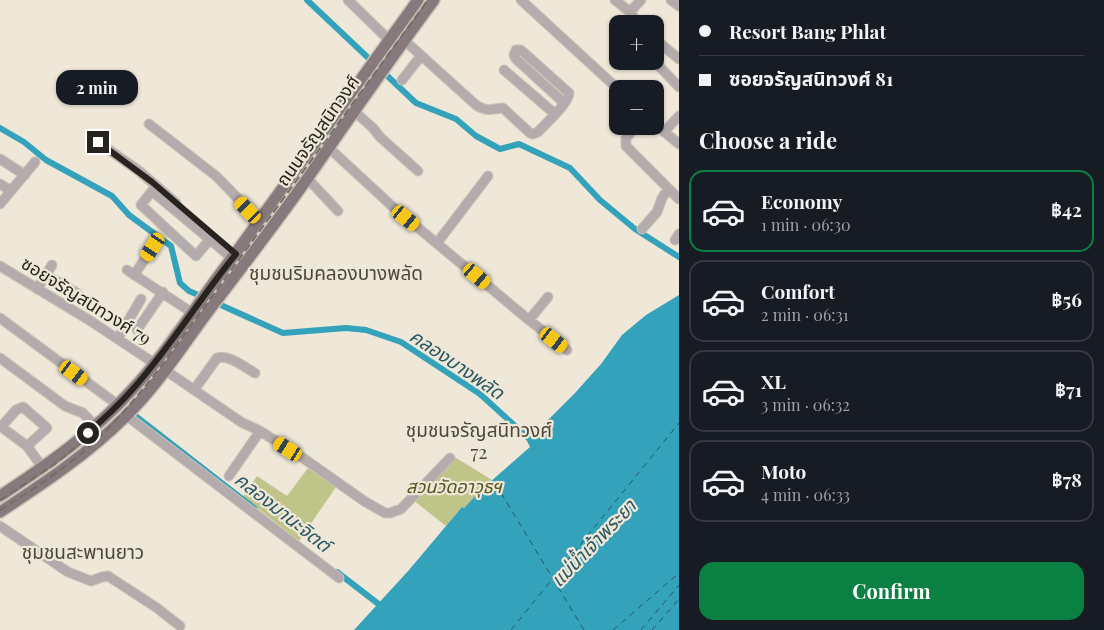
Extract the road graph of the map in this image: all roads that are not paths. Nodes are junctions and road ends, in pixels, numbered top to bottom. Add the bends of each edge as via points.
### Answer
1 (348, 0) edge
2 (418, 0) edge
3 (434, 0) edge
4 (522, 0) edge
5 (615, 0) edge
6 (641, 0) edge
7 (671, 0) edge
8 (679, 6) edge
9 (630, 12) junction
10 (631, 15) edge
11 (389, 40) junction
12 (404, 40) junction
13 (664, 46) edge
14 (421, 56) junction
15 (679, 59) edge
16 (504, 70) dead end
17 (663, 70) edge
18 (402, 80) dead end
19 (609, 81) edge
20 (679, 87) edge
21 (564, 103) junction
22 (354, 111) junction
23 (555, 114) junction
24 (679, 116) edge
25 (149, 124) dead end
26 (664, 132) joint
27 (629, 135) edge
28 (98, 142) dead end
29 (679, 144) edge
30 (328, 147) junction
31 (0, 159) edge
32 (35, 162) dead end
33 (418, 171) dead end
34 (25, 175) junction
35 (488, 176) dead end
36 (307, 178) junction
37 (0, 184) edge
38 (668, 188) junction
39 (10, 192) junction
40 (679, 199) edge
41 (274, 202) junction
42 (0, 204) edge
43 (284, 209) junction
44 (338, 211) dead end
45 (260, 221) junction
46 (642, 229) dead end
47 (210, 239) junction
48 (437, 243) junction
49 (153, 247) dead end
50 (234, 256) junction
51 (52, 265) dead end
52 (0, 266) edge
53 (46, 275) junction
54 (37, 289) junction
55 (163, 292) junction
56 (78, 293) dead end
57 (548, 297) dead end
58 (141, 299) dead end
59 (195, 307) junction
60 (0, 318) edge
61 (529, 320) junction
62 (137, 330) dead end
63 (118, 338) junction
64 (567, 350) dead end
65 (0, 358) edge
66 (154, 363) junction
67 (166, 369) junction
68 (255, 373) dead end
69 (196, 389) junction
70 (118, 405) junction
71 (127, 416) junction
72 (96, 426) junction
73 (0, 427) edge
74 (260, 431) junction
75 (27, 446) junction
76 (450, 458) dead end
77 (43, 468) junction
78 (229, 476) dead end
79 (0, 496) edge
80 (0, 512) edge
81 (0, 526) edge
82 (339, 578) dead end
83 (181, 629) edge

1 - 11 street
2 - 11 main road, ถนนจรัญสนิทวงศ์
3 - 12 main road, ถนนจรัญสนิทวงศ์
4 - 19 street
5 - 9 street
6 - 9 street
7 - 8 street
9 - 10 street
11 - 41 main road, ถนนจรัญสนิทวงศ์
12 - 14 street
12 - 22 main road, ถนนจรัญสนิทวงศ์
13 - 15 street
14 - 18 street
14 - 23 street via 482,109 503,108 530,133 538,132
16 - 23 street
17 - 20 street
21 - 21 street via 569,96 568,91 521,50 514,52 516,59
21 - 23 street
22 - 30 main road, ถนนจรัญสนิทวงศ์
22 - 33 street
24 - 26 street
25 - 45 street via 216,176
26 - 29 street
27 - 38 street via 626,146
28 - 50 street via 152,182
30 - 36 main road, ถนนจรัญสนิทวงศ์
30 - 48 street
31 - 34 street
32 - 34 street
34 - 39 street
35 - 48 street
36 - 43 main road, ถนนจรัญสนิทวงศ์
36 - 44 street
37 - 39 street
38 - 40 street
38 - 46 street via 657,212
39 - 42 street
41 - 43 main road
41 - 45 main road, ถนนจรัญสนิทวงศ์
43 - 67 main road, ถนนจรัญสนิทวงศ์
45 - 50 main road, ถนนจรัญสนิทวงศ์
47 - 47 street via 152,191 141,205 196,256
47 - 50 street
48 - 61 street
49 - 55 street via 131,272
50 - 59 main road, ถนนจรัญสนิทวงศ์
51 - 53 street
52 - 54 street, ซอยจรัญสนิทวงศ์ 79
53 - 54 street
53 - 56 street
54 - 63 street, ซอยจรัญสนิทวงศ์ 79
55 - 59 street
55 - 62 street
57 - 61 street
58 - 63 street
59 - 66 main road, ถนนจรัญสนิทวงศ์
60 - 70 street
61 - 64 street
63 - 66 street, ซอยจรัญสนิทวงศ์ 79
65 - 72 street via 68,408 83,413
66 - 70 main road, ถนนจรัญสนิทวงศ์
67 - 69 street
67 - 71 main road, ถนนจรัญสนิทวงศ์
68 - 69 street via 230,358 220,357
69 - 74 street via 241,422
70 - 72 main road, ถนนจรัญสนิทวงศ์
71 - 80 main road, ถนนจรัญสนิทวงศ์ via 72,463
71 - 82 street
72 - 77 main road, ถนนจรัญสนิทวงศ์
73 - 75 street
73 - 75 street via 16,410 23,408 47,428
74 - 76 street via 364,501 390,513 407,504
74 - 78 street
75 - 77 street
77 - 79 main road, ถนนจรัญสนิทวงศ์
81 - 83 street via 68,572 91,581 108,576 163,612

